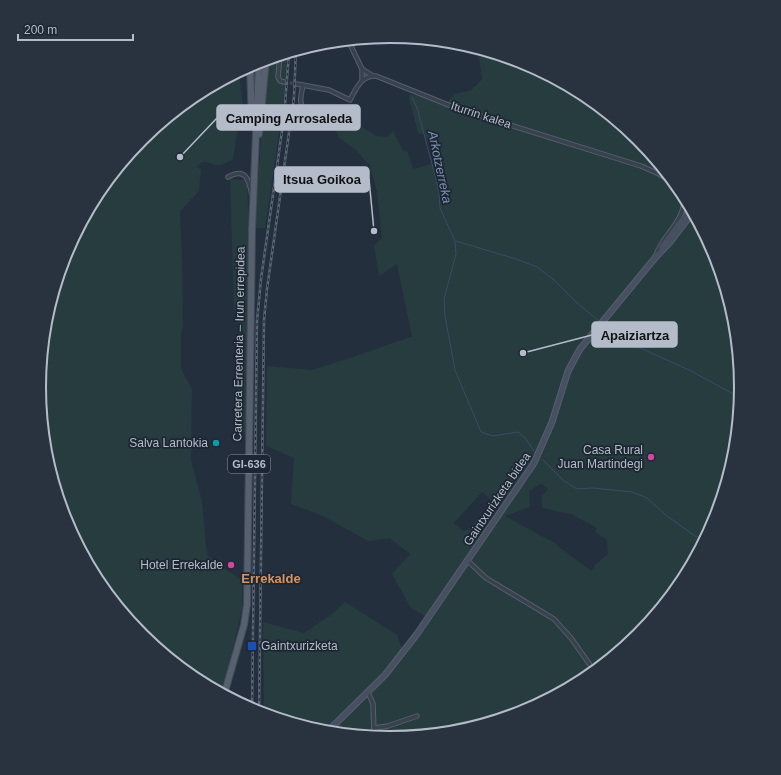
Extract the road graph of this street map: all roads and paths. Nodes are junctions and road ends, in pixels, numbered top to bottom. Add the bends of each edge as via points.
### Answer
1 (351, 46) edge
2 (280, 61) edge
3 (265, 67) edge
4 (259, 69) edge
5 (362, 70) junction
6 (250, 73) edge
7 (373, 76) junction
8 (362, 80) junction
9 (284, 82) dead end
10 (297, 84) tunnel mouth
11 (303, 84) junction
12 (338, 113) dead end
13 (255, 154) junction
14 (254, 167) junction
15 (662, 176) edge
16 (228, 177) dead end
17 (253, 203) junction
18 (684, 206) edge
19 (688, 214) edge
20 (688, 214) edge
21 (655, 258) junction
22 (467, 560) junction
23 (592, 667) edge
24 (226, 690) edge
25 (368, 692) junction
26 (417, 716) dead end
27 (333, 727) edge
28 (374, 728) junction
29 (374, 731) edge

1 - 5 street
2 - 9 street via 278,78
3 - 14 main road via 257,160
4 - 13 main road, Carretera Errenteria – Irun errepidea / GI-636
5 - 7 street, Iturrin kalea
5 - 8 street
6 - 13 main road via 252,150
7 - 8 street
7 - 15 street, Iturrin kalea via 456,108 641,166
8 - 11 street via 350,100 329,90
10 - 11 street
11 - 12 street via 300,102 306,112 329,109
13 - 14 main road, Carretera Errenteria – Irun errepidea / GI-636
14 - 17 main road, Carretera Errenteria – Irun errepidea / GI-636
16 - 17 street via 238,173 247,178
17 - 24 main road, Carretera Errenteria – Irun errepidea / GI-636 via 247,605 244,625
18 - 21 street
19 - 21 main road, Gaintxurizketa bidea via 671,241
20 - 21 main road, Gaintxurizketa bidea
21 - 22 main road, Gaintxurizketa bidea via 575,356 546,438 534,463
22 - 23 street via 486,578 554,619
22 - 25 main road, Gaintxurizketa bidea via 404,651
25 - 27 main road, Gaintxurizketa bidea
25 - 28 street via 373,704
26 - 28 street
28 - 29 street

